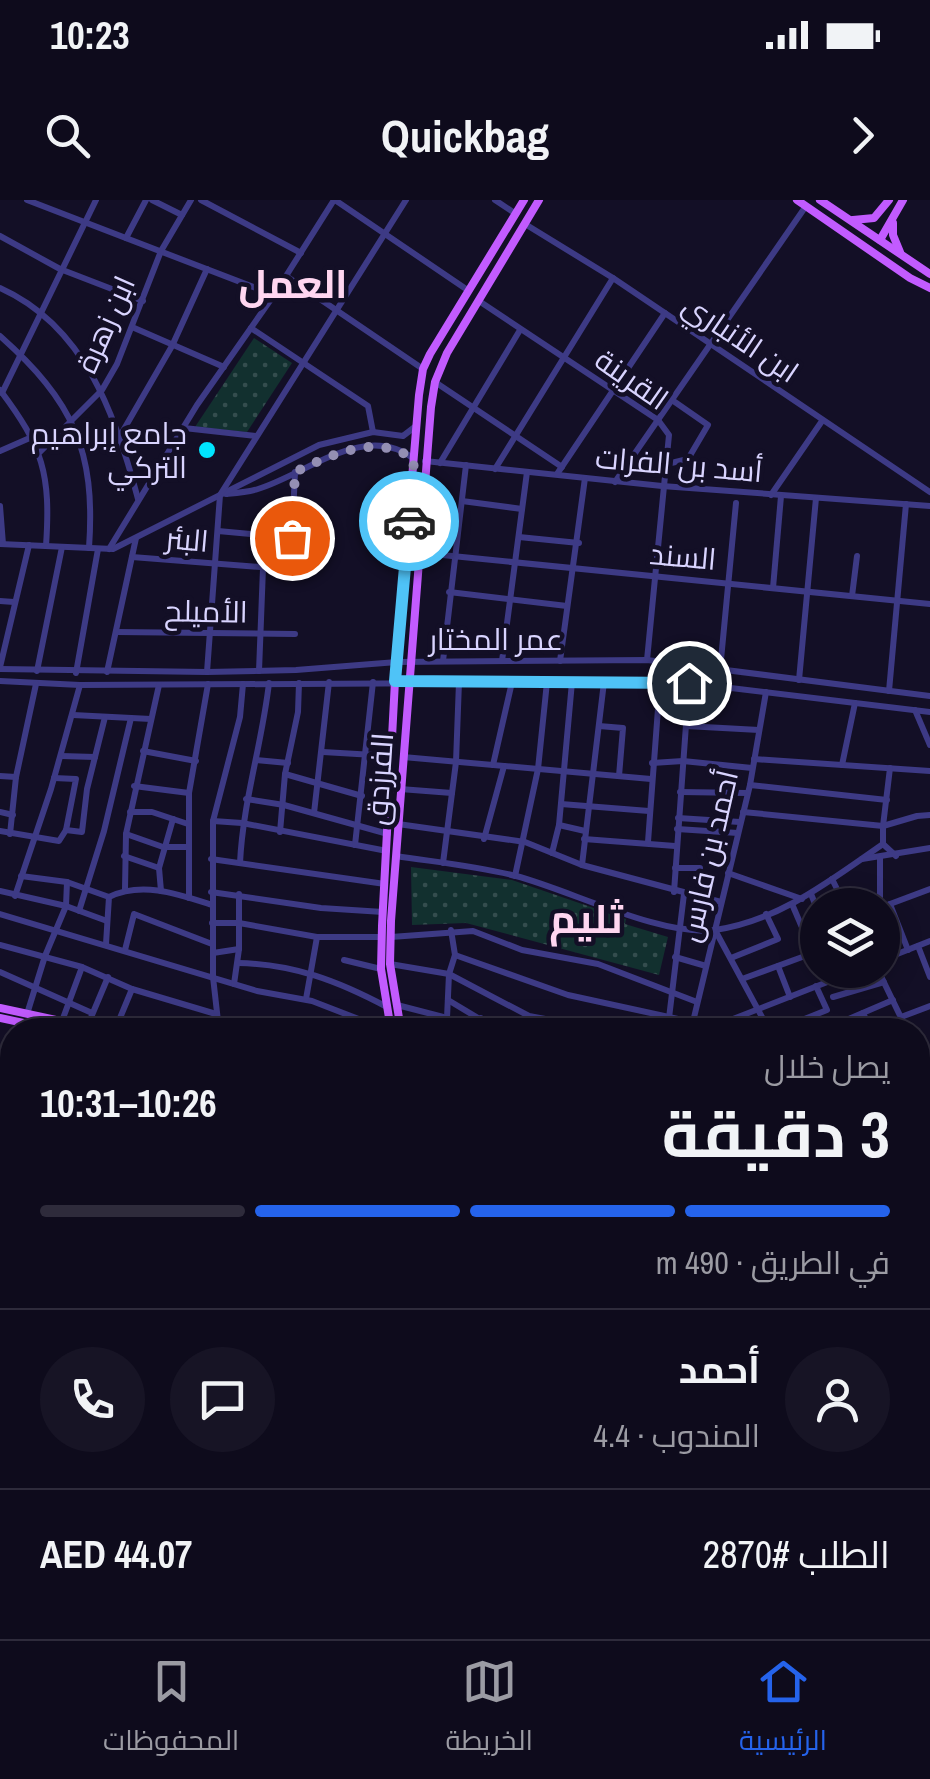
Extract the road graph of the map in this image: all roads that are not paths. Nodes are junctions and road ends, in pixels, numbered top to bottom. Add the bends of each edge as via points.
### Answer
1 (28, 200) edge
2 (96, 200) edge
3 (149, 200) edge
4 (191, 200) edge
5 (201, 200) edge
6 (334, 200) edge
7 (406, 200) edge
8 (495, 200) edge
9 (524, 200) edge
10 (539, 200) edge
11 (820, 200) edge
12 (889, 200) edge
13 (903, 200) edge
14 (802, 203) edge
15 (895, 213) junction
16 (182, 214) junction
17 (516, 214) junction
18 (847, 218) junction
19 (85, 222) junction
20 (525, 224) junction
21 (386, 234) junction
22 (0, 236) edge
23 (126, 238) junction
24 (880, 240) junction
25 (161, 251) junction
26 (300, 253) junction
27 (903, 256) junction
28 (60, 269) junction
29 (208, 269) junction
30 (930, 274) edge
31 (286, 276) junction
32 (613, 278) junction
33 (0, 288) edge
34 (930, 290) edge
35 (468, 291) junction
36 (274, 295) junction
37 (142, 300) junction
38 (479, 302) junction
39 (40, 311) junction
40 (338, 311) junction
41 (665, 314) junction
42 (132, 327) junction
43 (251, 328) junction
44 (520, 330) junction
45 (0, 336) edge
46 (710, 344) junction
47 (172, 346) junction
48 (20, 354) junction
49 (562, 358) junction
50 (303, 361) junction
51 (224, 367) junction
52 (423, 369) junction
53 (435, 382) junction
54 (102, 390) junction
55 (613, 390) junction
56 (1, 392) edge
57 (672, 400) junction
58 (474, 408) junction
59 (73, 420) junction
60 (658, 420) junction
61 (822, 421) junction
62 (417, 425) junction
63 (184, 428) junction
64 (374, 432) junction
65 (256, 436) junction
66 (516, 436) junction
67 (32, 437) junction
68 (120, 437) junction
69 (0, 450) edge
70 (40, 452) junction
71 (414, 460) junction
72 (425, 461) junction
73 (440, 463) junction
74 (667, 464) junction
75 (466, 466) junction
76 (562, 467) junction
77 (495, 468) junction
78 (295, 472) junction
79 (527, 472) junction
80 (556, 475) junction
81 (585, 478) junction
82 (615, 482) junction
83 (662, 486) junction
84 (930, 492) edge
85 (220, 495) junction
86 (771, 495) junction
87 (781, 496) junction
88 (816, 498) junction
89 (139, 500) junction
90 (462, 501) junction
91 (736, 503) dead end
92 (906, 504) junction
93 (0, 506) edge
94 (930, 506) edge
95 (522, 509) junction
96 (218, 532) junction
97 (136, 537) junction
98 (519, 537) junction
99 (2, 544) edge
100 (579, 544) junction
101 (29, 545) junction
102 (46, 546) junction
103 (62, 547) junction
104 (93, 548) junction
105 (109, 549) junction
106 (432, 554) dead end
107 (453, 556) junction
108 (857, 556) dead end
109 (132, 557) junction
110 (516, 562) junction
111 (214, 565) junction
112 (264, 568) junction
113 (573, 568) junction
114 (298, 570) dead end
115 (654, 576) junction
116 (729, 583) junction
117 (772, 588) junction
118 (449, 592) junction
119 (808, 592) junction
120 (852, 596) junction
121 (510, 600) junction
122 (0, 601) edge
123 (898, 601) junction
124 (14, 602) junction
125 (930, 604) edge
126 (567, 606) junction
127 (0, 624) edge
128 (10, 624) junction
129 (116, 632) junction
130 (208, 633) junction
131 (258, 634) junction
132 (295, 634) dead end
133 (646, 660) junction
134 (502, 661) junction
135 (560, 661) junction
136 (396, 662) junction
137 (410, 662) junction
138 (443, 662) junction
139 (0, 668) edge
140 (720, 670) junction
141 (37, 671) junction
142 (259, 671) junction
143 (76, 672) junction
144 (107, 672) junction
145 (207, 672) junction
146 (799, 680) junction
147 (0, 681) edge
148 (395, 681) junction
149 (329, 682) junction
150 (373, 682) junction
151 (408, 682) junction
152 (460, 682) junction
153 (512, 682) junction
154 (547, 682) junction
155 (572, 682) junction
156 (604, 682) junction
157 (660, 682) junction
158 (299, 683) junction
159 (689, 683) junction
160 (36, 684) junction
161 (208, 684) junction
162 (243, 684) junction
163 (269, 684) junction
164 (80, 685) junction
165 (160, 685) junction
166 (889, 691) junction
167 (766, 692) junction
168 (930, 696) edge
169 (855, 703) junction
170 (915, 710) junction
171 (930, 712) edge
172 (73, 715) junction
173 (105, 718) junction
174 (131, 718) junction
175 (151, 719) junction
176 (599, 726) junction
177 (686, 726) junction
178 (759, 730) junction
179 (930, 745) edge
180 (143, 751) junction
181 (323, 752) junction
182 (368, 755) junction
183 (61, 756) junction
184 (95, 757) junction
185 (398, 757) junction
186 (256, 760) junction
187 (196, 761) junction
188 (683, 761) junction
189 (456, 762) junction
190 (652, 763) junction
191 (288, 764) junction
192 (753, 764) junction
193 (493, 765) junction
194 (842, 765) junction
195 (504, 766) junction
196 (890, 768) junction
197 (538, 769) junction
198 (563, 771) junction
199 (930, 771) edge
200 (285, 774) junction
201 (594, 774) junction
202 (0, 776) edge
203 (619, 776) junction
204 (16, 777) junction
205 (54, 778) junction
206 (651, 778) junction
207 (317, 782) junction
208 (134, 786) junction
209 (400, 789) junction
210 (749, 789) junction
211 (452, 792) junction
212 (680, 792) junction
213 (189, 794) junction
214 (362, 796) junction
215 (246, 799) junction
216 (887, 800) junction
217 (560, 804) junction
218 (284, 805) junction
219 (589, 806) junction
220 (649, 810) junction
221 (0, 812) edge
222 (130, 812) junction
223 (742, 812) junction
224 (314, 813) junction
225 (13, 815) junction
226 (930, 816) edge
227 (678, 818) junction
228 (174, 820) junction
229 (213, 821) junction
230 (740, 822) junction
231 (242, 823) junction
232 (188, 824) junction
233 (357, 824) junction
234 (398, 824) junction
235 (558, 825) junction
236 (883, 826) junction
237 (677, 829) junction
238 (66, 830) junction
239 (447, 830) junction
240 (0, 832) edge
241 (280, 832) junction
242 (738, 833) junction
243 (10, 834) junction
244 (126, 834) junction
245 (388, 834) junction
246 (585, 835) junction
247 (34, 837) junction
248 (484, 839) junction
249 (525, 842) junction
250 (648, 842) junction
251 (883, 844) junction
252 (356, 845) junction
253 (676, 846) junction
254 (163, 847) junction
255 (188, 847) junction
256 (930, 848) edge
257 (391, 853) junction
258 (552, 853) junction
259 (124, 856) junction
260 (896, 856) junction
261 (880, 858) junction
262 (212, 859) junction
263 (860, 860) junction
264 (240, 863) junction
265 (443, 864) junction
266 (582, 865) junction
267 (159, 868) junction
268 (674, 868) junction
269 (700, 868) dead end
270 (728, 873) junction
271 (22, 876) junction
272 (515, 876) junction
273 (832, 879) junction
274 (67, 882) junction
275 (384, 884) junction
276 (87, 888) junction
277 (819, 888) edge
278 (837, 888) edge
279 (882, 888) edge
280 (125, 889) junction
281 (930, 889) edge
282 (0, 891) edge
283 (161, 891) junction
284 (212, 892) junction
285 (674, 892) junction
286 (239, 894) junction
287 (684, 894) junction
288 (15, 896) junction
289 (109, 897) junction
290 (189, 898) junction
291 (800, 899) edge
292 (900, 900) edge
293 (800, 901) edge
294 (721, 902) junction
295 (792, 904) junction
296 (212, 905) junction
297 (66, 906) junction
298 (79, 911) junction
299 (383, 912) junction
300 (0, 914) edge
301 (766, 914) junction
302 (108, 921) junction
303 (239, 922) junction
304 (800, 922) edge
305 (212, 923) junction
306 (678, 926) junction
307 (56, 929) junction
308 (451, 930) junction
309 (714, 930) junction
310 (900, 935) edge
311 (317, 936) junction
312 (386, 937) junction
313 (930, 942) edge
314 (106, 944) junction
315 (0, 945) edge
316 (918, 946) junction
317 (213, 948) junction
318 (240, 949) junction
319 (125, 950) junction
320 (908, 950) junction
321 (900, 953) edge
322 (455, 955) junction
323 (45, 956) junction
324 (675, 957) junction
325 (731, 958) junction
326 (800, 958) edge
327 (344, 960) dead end
328 (238, 963) junction
329 (390, 964) junction
330 (706, 966) junction
331 (778, 966) junction
332 (82, 967) junction
333 (381, 970) junction
334 (0, 972) edge
335 (312, 973) junction
336 (449, 974) junction
337 (213, 977) junction
338 (930, 977) edge
339 (108, 978) junction
340 (742, 978) junction
341 (234, 984) junction
342 (37, 988) junction
343 (811, 988) edge
344 (817, 988) edge
345 (865, 988) edge
346 (887, 988) edge
347 (132, 989) junction
348 (672, 990) junction
349 (790, 996) junction
350 (834, 998) dead end
351 (306, 1000) junction
352 (448, 1000) junction
353 (893, 1000) junction
354 (68, 1002) junction
355 (697, 1002) junction
356 (392, 1006) junction
357 (930, 1006) edge
358 (759, 1009) junction
359 (92, 1012) junction
360 (863, 1012) junction
361 (216, 1014) junction
362 (738, 1017) edge
363 (25, 1018) edge
364 (62, 1018) edge
365 (90, 1018) edge
366 (121, 1018) edge
367 (217, 1018) edge
368 (356, 1018) edge
369 (390, 1018) edge
370 (396, 1018) edge
371 (448, 1018) joint
372 (481, 1018) edge
373 (540, 1018) edge
374 (668, 1018) joint
375 (694, 1018) edge
376 (763, 1018) edge
377 (807, 1018) edge
378 (850, 1018) edge
379 (866, 1018) edge
380 (902, 1018) joint

1 - 19 street
2 - 19 street
3 - 16 street
3 - 23 street
4 - 16 street, ابن زهرة
5 - 26 street
6 - 21 street
6 - 26 street
7 - 21 street
8 - 17 street
9 - 17 main road, الفرزدق
10 - 20 main road, الفرزدق
11 - 18 main road
12 - 18 main road via 874,218
13 - 15 main road
14 - 34 main road
14 - 46 street
15 - 24 main road
15 - 27 main road via 893,235
16 - 25 street, ابن زهرة
17 - 35 main road, الفرزدق
18 - 24 main road
19 - 23 street
19 - 28 street
20 - 32 street, ابن الأنباري
20 - 38 main road, الفرزدق
21 - 35 street
21 - 40 street
22 - 28 street
23 - 25 street
24 - 27 main road
25 - 29 street
25 - 37 street, ابن زهرة
26 - 31 street
27 - 30 main road
28 - 37 street
28 - 39 street
29 - 36 street
29 - 47 street
31 - 36 street
31 - 40 street
32 - 41 street, ابن الأنباري
32 - 49 street
33 - 39 street
35 - 52 main road, الفرزدق
36 - 43 street
37 - 42 street, ابن زهرة
38 - 44 street, القرينة
38 - 53 main road, الفرزدق
39 - 48 street
39 - 54 street
40 - 50 street
40 - 52 street
41 - 46 street, ابن الأنباري
41 - 55 street
42 - 47 street
42 - 54 street, ابن زهرة
43 - 50 street
43 - 51 street
44 - 49 street, القرينة
44 - 58 street
45 - 48 street
46 - 57 street
46 - 61 street, ابن الأنباري
47 - 51 street
47 - 68 street
48 - 56 street
48 - 59 street
49 - 55 street, القرينة
49 - 66 street
50 - 64 street via 368,406
50 - 65 street
51 - 63 street
52 - 62 main road, الفرزدق
53 - 58 street
53 - 72 main road, الفرزدق
54 - 59 street, ابن زهرة
54 - 68 street
55 - 60 street, القرينة
55 - 76 street
56 - 67 street
57 - 60 street
57 - 74 street via 708,426 688,458
58 - 66 street
58 - 73 street
59 - 70 street, ابن زهرة
59 - 104 street via 85,452
60 - 74 street, القرينة via 669,434
60 - 82 street
61 - 84 street, ابن الأنباري
61 - 86 street
62 - 64 street via 403,436
62 - 71 main road, الفرزدق
63 - 65 street
63 - 89 street
64 - 85 street via 319,446
65 - 85 street
66 - 76 street
66 - 77 street
67 - 69 street
67 - 70 street
68 - 89 street
70 - 102 street via 49,510
71 - 78 street via 398,447 350,448
71 - 136 main road, الفرزدق
72 - 73 street, أسد بن الفرات
72 - 137 main road, الفرزدق
73 - 75 street, أسد بن الفرات
74 - 83 street, القرينة
75 - 77 street, أسد بن الفرات
75 - 90 street
76 - 80 street
77 - 79 street, أسد بن الفرات
78 - 85 street via 258,490
78 - 96 street via 292,538
79 - 80 street, أسد بن الفرات
79 - 95 street
80 - 81 street, أسد بن الفرات
81 - 82 street, أسد بن الفرات
81 - 100 street
82 - 83 street, أسد بن الفرات
83 - 86 street, أسد بن الفرات
83 - 115 street, القرينة
85 - 96 street
85 - 97 street
86 - 87 street, أسد بن الفرات
87 - 88 street, أسد بن الفرات
87 - 117 street
88 - 92 street, أسد بن الفرات
88 - 119 street
89 - 105 street
90 - 95 street
90 - 107 street
91 - 116 street
92 - 94 street, أسد بن الفرات
92 - 123 street
93 - 99 street
95 - 98 street
96 - 111 street
97 - 105 street
97 - 109 street
98 - 100 street
98 - 110 street
99 - 101 street
100 - 113 street
101 - 102 street
101 - 124 street
102 - 103 street
103 - 104 street
103 - 141 street
104 - 105 street
104 - 143 street
106 - 107 street, السند
107 - 110 street, السند
107 - 118 street
108 - 120 street
109 - 111 street, البئر
109 - 129 street
110 - 113 street, السند
110 - 121 street
111 - 112 street, البئر
111 - 130 street
112 - 114 street, البئر
112 - 131 street
113 - 115 street, السند
113 - 126 street
115 - 116 street, السند
115 - 133 street, القرينة
116 - 117 street, السند
116 - 140 street
117 - 119 street, السند
118 - 121 street
118 - 138 street
119 - 120 street, السند
119 - 146 street
120 - 123 street, السند
121 - 126 street
121 - 134 street
122 - 124 street
123 - 125 street, السند
123 - 166 street
124 - 128 street
126 - 135 street
127 - 128 street
128 - 139 street
129 - 130 street, الأميلح
129 - 144 street
130 - 131 street, الأميلح
130 - 145 street
131 - 132 street, الأميلح
131 - 142 street
133 - 135 street, عمر المختار
133 - 140 street, عمر المختار
134 - 135 street, عمر المختار
134 - 138 street, عمر المختار
136 - 137 street, عمر المختار
136 - 142 street, عمر المختار
136 - 148 main road, الفرزدق
137 - 138 street, عمر المختار
137 - 151 main road, الفرزدق
139 - 141 street, عمر المختار
140 - 146 street, عمر المختار
141 - 143 street, عمر المختار
142 - 145 street, عمر المختار
143 - 144 street, عمر المختار
144 - 145 street, عمر المختار
146 - 166 street, عمر المختار
147 - 160 street, عمر المختار
148 - 150 street, عمر المختار
148 - 151 street, عمر المختار
148 - 185 main road, الفرزدق
149 - 150 street, عمر المختار
149 - 158 street, عمر المختار
149 - 181 street
150 - 182 street
151 - 152 street, عمر المختار
151 - 185 main road, الفرزدق
152 - 153 street, عمر المختار
152 - 189 street
153 - 154 street, عمر المختار
153 - 193 street
154 - 155 street, عمر المختار
154 - 197 street
155 - 156 street, عمر المختار
155 - 198 street
156 - 157 street, عمر المختار
156 - 176 street
157 - 159 street, عمر المختار
157 - 190 street
158 - 163 street, عمر المختار
158 - 191 street
159 - 167 street, عمر المختار
159 - 177 street
160 - 164 street, عمر المختار
160 - 204 street
161 - 162 street, عمر المختار
161 - 165 street, عمر المختار
161 - 187 street
162 - 163 street, عمر المختار
162 - 229 street
163 - 186 street
164 - 165 street, عمر المختار
164 - 172 street
165 - 175 street
166 - 168 street, عمر المختار
167 - 169 street, عمر المختار
167 - 178 street, أحمد بن فارس
169 - 170 street, عمر المختار
169 - 194 street
170 - 171 street, عمر المختار
170 - 179 street
172 - 173 street
172 - 183 street
173 - 174 street
173 - 184 street
174 - 175 street
174 - 276 street
175 - 180 street
176 - 201 street
176 - 203 street via 624,728
177 - 178 street
177 - 188 street
178 - 192 street, أحمد بن فارس
180 - 187 street
180 - 208 street
181 - 182 street
181 - 207 street
182 - 185 street
182 - 214 street
183 - 184 street
183 - 205 street
184 - 238 street via 82,832
185 - 189 street
185 - 209 main road, الفرزدق
185 - 245 main road, الفرزدق
186 - 191 street
186 - 215 street
187 - 213 street
188 - 190 street
188 - 192 street
188 - 212 street
189 - 193 street
189 - 211 street
190 - 206 street
191 - 200 street
192 - 194 street
192 - 210 street, أحمد بن فارس
193 - 195 street
194 - 196 street
195 - 197 street
195 - 248 street
196 - 199 street
196 - 216 street
197 - 198 street
197 - 249 street
198 - 201 street
198 - 217 street
200 - 207 street
200 - 218 street
201 - 203 street
201 - 219 street
202 - 204 street
203 - 206 street
204 - 225 street
205 - 238 street via 76,780
205 - 247 street
206 - 220 street
207 - 214 street
207 - 224 street
208 - 213 street
208 - 222 street
209 - 211 street
209 - 234 main road, الفرزدق
210 - 212 street
210 - 216 street
210 - 223 street, أحمد بن فارس
211 - 239 street
212 - 227 street
213 - 232 street
214 - 233 street
215 - 218 street
215 - 231 street
216 - 236 street
217 - 219 street
217 - 235 street
218 - 224 street
218 - 241 street
219 - 220 street
219 - 246 street
220 - 250 street
221 - 225 street
222 - 228 street
222 - 244 street
223 - 230 street, أحمد بن فارس
223 - 236 street
224 - 233 street
225 - 243 street
226 - 236 street
227 - 230 street
227 - 237 street
228 - 232 street
228 - 254 street
229 - 231 street
229 - 262 street
230 - 242 street, أحمد بن فارس
231 - 241 street
231 - 264 street
232 - 255 street
233 - 245 street
233 - 252 street
234 - 239 street
234 - 257 main road, الفرزدق
235 - 246 street
235 - 258 street
236 - 251 street
237 - 242 street
237 - 253 street
238 - 247 street via 59,841
239 - 248 street
239 - 265 street
240 - 243 street
241 - 252 street
242 - 270 street, أحمد بن فارس
243 - 247 street
244 - 254 street
244 - 259 street
245 - 257 main road, الفرزدق
246 - 250 street
246 - 266 street
247 - 271 street
248 - 249 street
249 - 258 street
249 - 272 street
250 - 253 street
251 - 260 street
251 - 263 street
252 - 257 street
253 - 268 street
254 - 255 street
254 - 267 street
255 - 290 street
256 - 260 street
257 - 265 street
257 - 275 main road, الفرزدق
257 - 312 main road, الفرزدق
258 - 266 street
259 - 267 street
259 - 280 street
260 - 261 street
261 - 263 street
261 - 279 street
262 - 264 street
262 - 284 street
263 - 273 street
264 - 275 street
265 - 272 street
266 - 285 street
267 - 283 street
268 - 269 street
268 - 285 street
270 - 291 street
270 - 294 street, أحمد بن فارس
271 - 274 street
271 - 288 street
272 - 306 street
273 - 277 street
273 - 278 street
274 - 276 street
274 - 297 street
275 - 299 main road, الفرزدق
276 - 289 street
276 - 298 street
280 - 283 street
280 - 289 street
281 - 292 street
282 - 288 street
283 - 290 street
284 - 286 street
284 - 296 street
285 - 287 street
286 - 299 street
286 - 303 street
287 - 294 street
287 - 306 street
288 - 297 street
289 - 302 street
290 - 296 street
293 - 295 street
294 - 309 street, أحمد بن فارس
295 - 301 street
295 - 304 street
296 - 305 street
297 - 298 street
297 - 307 street
298 - 302 street
299 - 312 main road, الفرزدق
300 - 307 street
301 - 309 street
301 - 325 street via 778,939
302 - 314 street
303 - 305 street
303 - 311 street
303 - 318 street
305 - 317 street
306 - 309 street
306 - 324 street
307 - 314 street
307 - 323 street
308 - 312 street
308 - 322 street
308 - 348 street via 473,930 522,950 598,964
309 - 325 street
309 - 330 street, أحمد بن فارس
310 - 320 street
311 - 312 street
311 - 335 street
312 - 329 main road, الفرزدق
312 - 333 main road, الفرزدق
313 - 316 street
314 - 319 street
315 - 323 street
316 - 320 street
316 - 338 street
317 - 318 street
317 - 319 street via 134,914
317 - 337 street
318 - 328 street
319 - 337 street
320 - 321 street
322 - 336 street
322 - 374 street via 568,995
323 - 332 street
323 - 342 street
324 - 330 street
324 - 348 street
325 - 340 street
326 - 331 street
327 - 333 street
328 - 335 street
328 - 341 street
329 - 336 street
329 - 356 main road, الفرزدق
330 - 355 street, أحمد بن فارس
331 - 340 street
331 - 349 street
332 - 339 street
332 - 354 street
333 - 356 main road, الفرزدق
334 - 342 street
335 - 351 street
335 - 356 street
336 - 352 street
336 - 373 street
337 - 341 street
337 - 361 street
339 - 347 street
339 - 359 street
340 - 358 street
341 - 351 street
342 - 354 street
342 - 363 street
343 - 349 street
344 - 377 street via 827,1010
345 - 350 street
346 - 353 street
347 - 361 street
347 - 366 street
348 - 355 street
348 - 374 street
349 - 358 street
351 - 368 street
352 - 371 street
352 - 372 street
353 - 360 street
353 - 380 street
354 - 359 street
354 - 364 street
355 - 375 street, أحمد بن فارس
356 - 369 main road, الفرزدق
356 - 370 main road, الفرزدق
356 - 371 street
357 - 380 street
358 - 362 street
358 - 376 street
359 - 365 street
360 - 378 street
360 - 379 street
361 - 367 street

